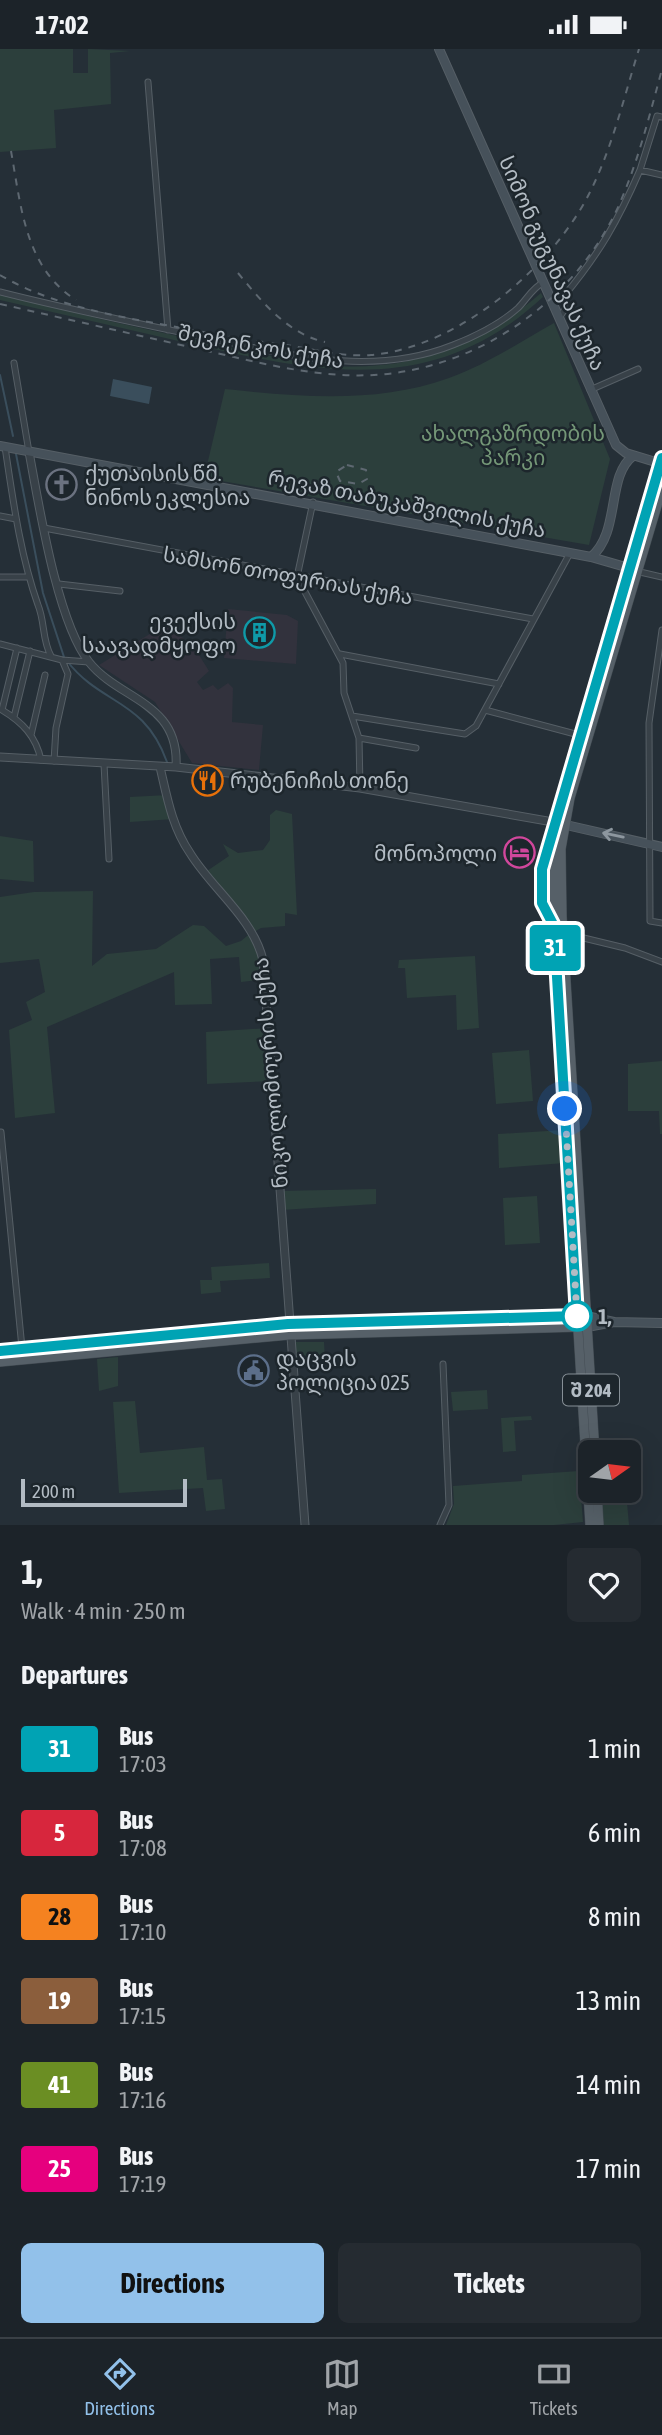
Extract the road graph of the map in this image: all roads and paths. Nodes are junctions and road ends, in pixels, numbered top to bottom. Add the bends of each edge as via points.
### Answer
1 (439, 49) edge
2 (148, 82) dead end
3 (662, 117) edge
4 (640, 170) junction
5 (662, 175) edge
6 (544, 282) junction
7 (0, 292) edge
8 (559, 318) junction
9 (168, 330) junction
10 (14, 363) dead end
11 (638, 369) dead end
12 (590, 390) junction
13 (616, 445) junction
14 (3, 446) edge
15 (29, 452) junction
16 (633, 456) junction
17 (645, 459) junction
18 (662, 462) edge
19 (622, 472) junction
20 (659, 485) edge
21 (313, 502) junction
22 (0, 516) edge
23 (16, 519) junction
24 (44, 529) junction
25 (606, 541) junction
26 (570, 553) junction
27 (591, 557) junction
28 (615, 563) junction
29 (628, 568) junction
30 (640, 572) junction
31 (0, 577) edge
32 (28, 577) junction
33 (297, 577) junction
34 (662, 577) edge
35 (58, 585) junction
36 (120, 591) dead end
37 (533, 619) junction
38 (662, 630) edge
39 (0, 644) edge
40 (17, 648) junction
41 (30, 651) junction
42 (340, 654) junction
43 (51, 656) junction
44 (62, 660) junction
45 (89, 662) junction
46 (45, 675) dead end
47 (499, 684) junction
48 (1, 709) edge
49 (485, 710) junction
50 (352, 716) junction
51 (13, 717) junction
52 (579, 735) junction
53 (31, 736) junction
54 (359, 738) junction
55 (416, 748) dead end
56 (0, 757) edge
57 (41, 760) junction
58 (54, 761) junction
59 (104, 764) junction
60 (160, 767) junction
61 (176, 768) junction
62 (360, 788) junction
63 (553, 822) junction
64 (564, 825) junction
65 (648, 843) junction
66 (662, 847) edge
67 (109, 859) dead end
68 (662, 923) edge
69 (563, 933) junction
70 (662, 962) edge
71 (1, 1132) edge
72 (582, 1316) junction
73 (614, 1322) junction
74 (662, 1323) edge
75 (288, 1324) junction
76 (582, 1327) junction
77 (289, 1335) junction
78 (22, 1347) junction
79 (0, 1351) edge
80 (0, 1362) edge
81 (443, 1364) dead end
82 (594, 1440) edge
83 (598, 1503) edge
84 (305, 1525) edge
85 (440, 1525) edge
86 (590, 1525) edge
87 (599, 1525) edge

1 - 6 main road, სიმონ გუგუნავას ქუჩა
2 - 9 street
3 - 4 street via 657,116
4 - 5 street
4 - 8 street via 599,254 564,296 565,309
6 - 8 main road, სიმონ გუგუნავას ქუჩა
6 - 9 street, შევჩენკოს ქუჩა via 517,309 472,337 387,362 338,363
7 - 9 street, შევჩენკოს ქუჩა
8 - 12 main road, სიმონ გუგუნავას ქუჩა
10 - 15 street
11 - 12 street
12 - 13 main road, სიმონ გუგუნავას ქუჩა
13 - 16 main road
13 - 19 main road, სიმონ გუგუნავას ქუჩა
14 - 15 main road, რევაზ თაბუკაშვილის ქუჩა
14 - 23 street
15 - 21 main road, რევაზ თაბუკაშვილის ქუჩა
15 - 24 street
16 - 17 main road
16 - 19 main road
17 - 18 main road
17 - 20 main road
18 - 20 main road, შ 204
19 - 25 main road
20 - 29 main road, შ 204
20 - 30 main road, შ 204
21 - 26 main road, რევაზ თაბუკაშვილის ქუჩა
21 - 33 street
22 - 23 street
23 - 32 street
24 - 33 street, სამსონ თოფურიას ქუჩა
24 - 35 street
25 - 27 main road
25 - 28 main road
26 - 27 main road, რევაზ თაბუკაშვილის ქუჩა
26 - 37 street
27 - 28 main road, რევაზ თაბუკაშვილის ქუჩა
28 - 29 main road, რევაზ თაბუკაშვილის ქუჩა
29 - 30 main road, რევაზ თაბუკაშვილის ქუჩა
29 - 52 main road, შ 204
30 - 34 street
30 - 64 main road, შ 204
31 - 32 street
32 - 43 street
33 - 37 street, სამსონ თოფურიას ქუჩა
33 - 42 street
35 - 36 street
35 - 45 street via 73,633
37 - 47 street
38 - 65 street via 649,723
39 - 40 street
40 - 41 street
40 - 48 street
41 - 43 street
41 - 51 street
42 - 47 street
42 - 50 street
43 - 44 street
44 - 45 street
44 - 58 street via 68,674
45 - 61 street via 158,717 173,744
46 - 53 street
47 - 49 street
48 - 51 street
49 - 50 street via 466,734
49 - 52 street
50 - 54 street
51 - 53 street
52 - 63 main road, შ 204
53 - 57 street
54 - 55 street
54 - 62 street
56 - 57 street
57 - 58 street
58 - 59 street
59 - 60 street
59 - 67 street
60 - 61 street
60 - 75 street, ნიკო ლომოურის ქუჩა via 171,814 187,850 249,929 263,960
61 - 62 street
62 - 63 street
63 - 64 main road
63 - 72 main road, შ 204 via 554,934
65 -> 64 main road
64 - 69 main road, შ 204
65 - 66 main road
65 - 68 street via 650,921
69 - 70 street
69 - 72 main road, შ 204
71 - 78 street
72 - 73 main road
72 - 75 main road
72 - 76 main road, შ 204
73 - 74 main road
73 - 76 main road
75 - 77 street, ნიკო ლომოურის ქუჩა
75 - 78 main road
76 - 77 main road
76 - 82 main road, შ 204
76 - 86 main road, შ 204
77 - 80 main road
77 - 84 street, ნიკო ლომოურის ქუჩა
78 - 79 main road
81 - 85 street via 449,1506
83 - 87 main road

